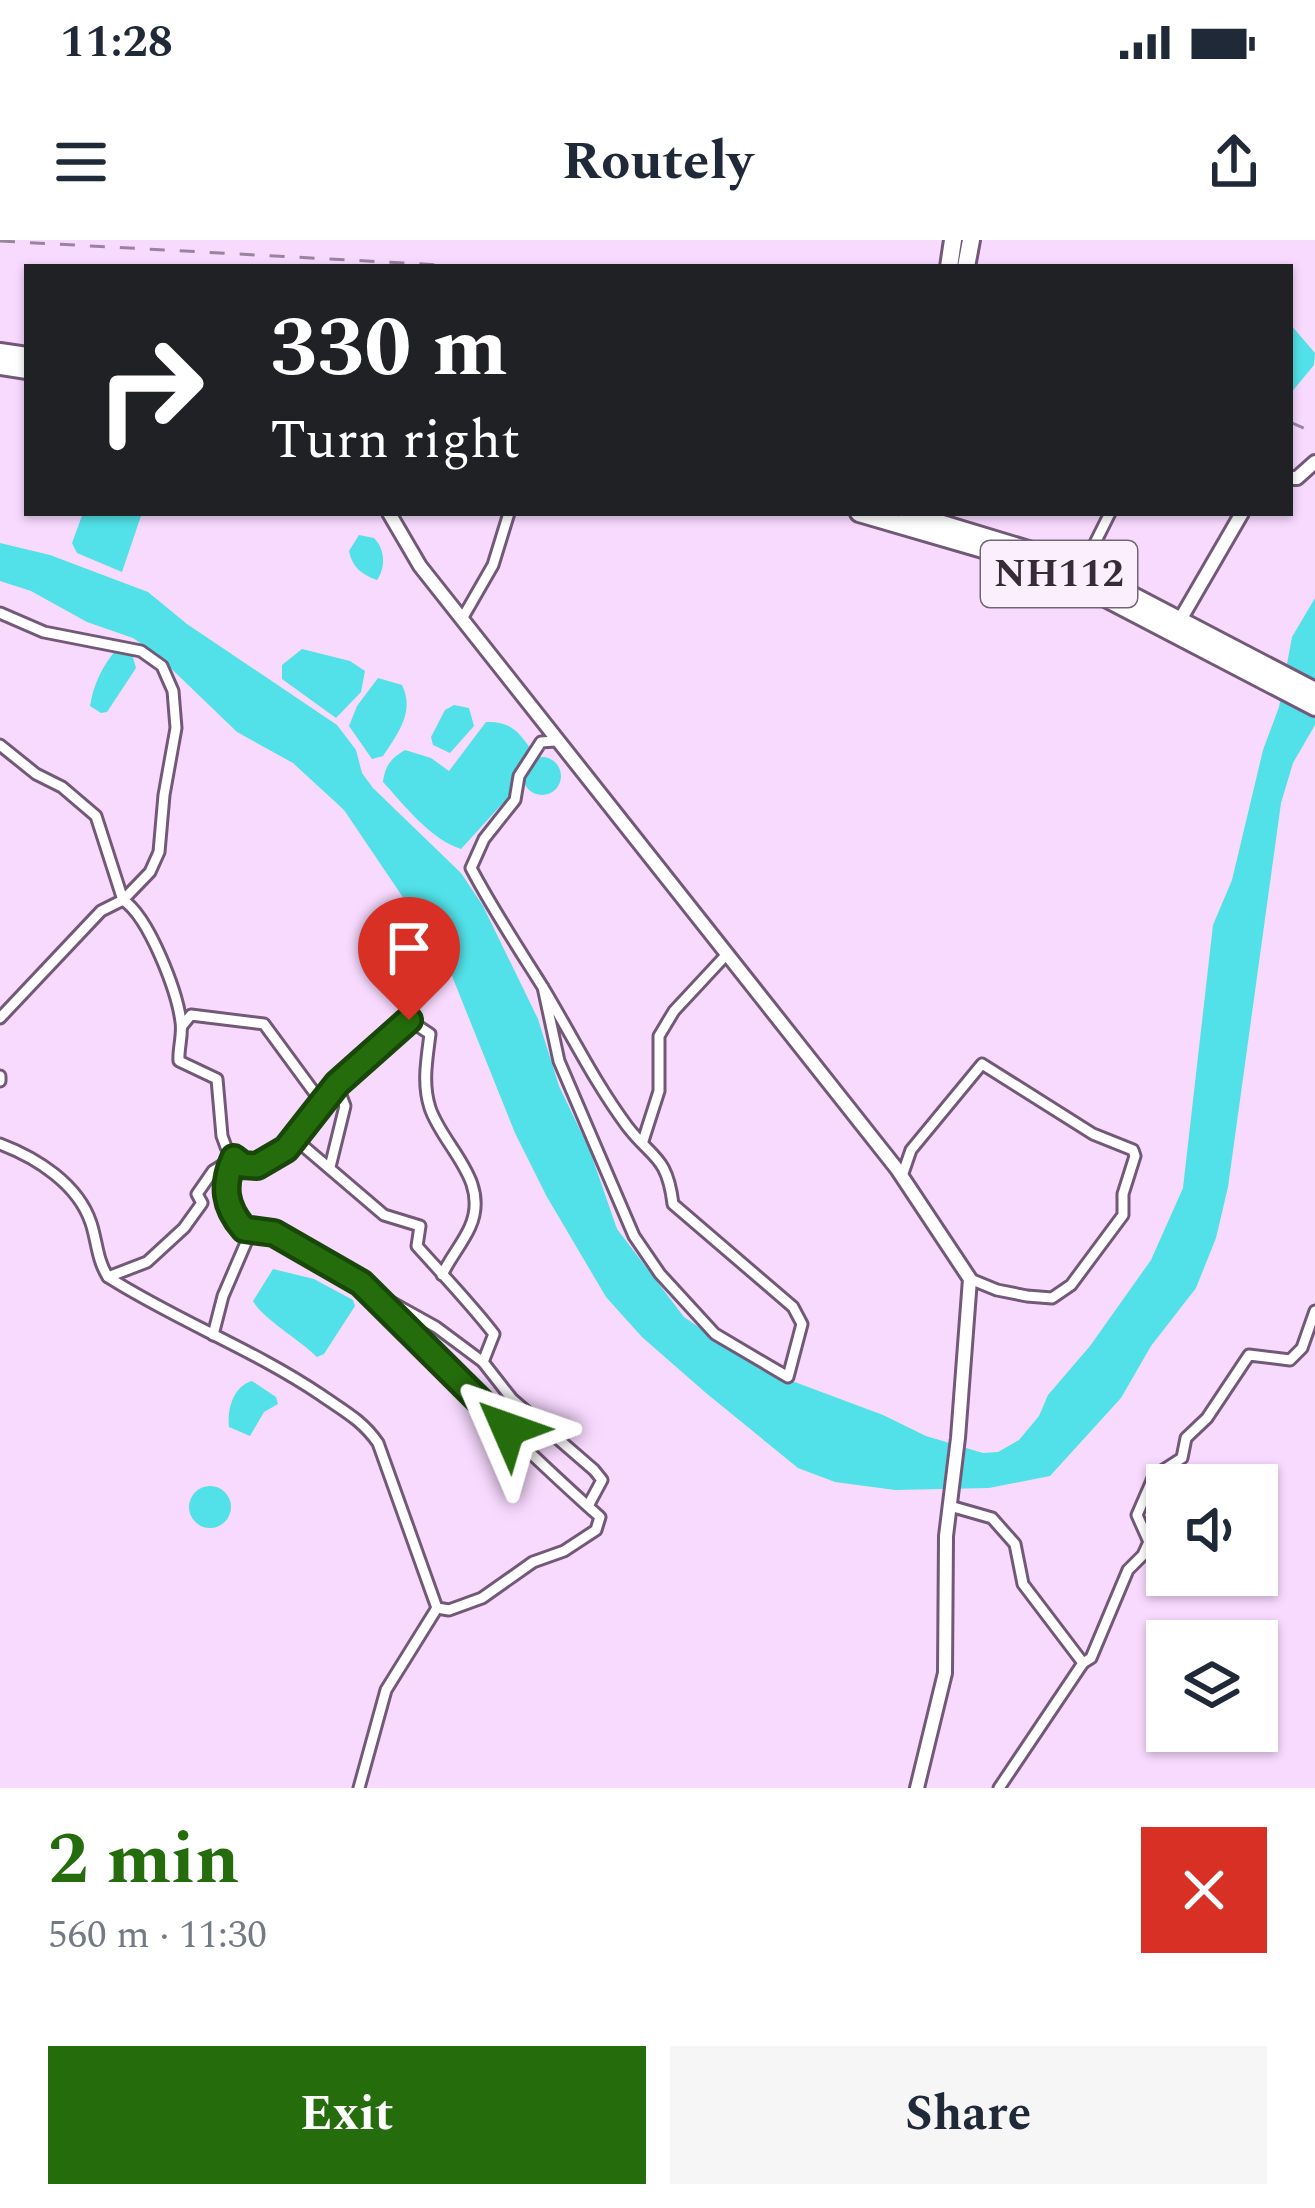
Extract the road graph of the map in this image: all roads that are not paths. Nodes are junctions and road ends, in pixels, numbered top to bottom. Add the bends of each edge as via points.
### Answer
1 (391, 516) edge
2 (508, 516) edge
3 (869, 516) edge
4 (915, 516) edge
5 (1108, 516) edge
6 (1240, 516) edge
7 (1082, 569) junction
8 (0, 613) edge
9 (462, 620) junction
10 (1180, 620) junction
11 (1248, 665) junction
12 (1315, 691) edge
13 (1315, 707) edge
14 (555, 741) junction
15 (0, 746) edge
16 (123, 900) junction
17 (727, 954) junction
18 (542, 987) junction
19 (0, 1018) edge
20 (182, 1025) junction
21 (337, 1084) junction
22 (322, 1103) junction
23 (296, 1139) junction
24 (643, 1141) junction
25 (0, 1144) edge
26 (234, 1158) junction
27 (330, 1167) junction
28 (902, 1176) junction
29 (244, 1229) junction
30 (442, 1275) junction
31 (108, 1277) junction
32 (970, 1279) junction
33 (373, 1293) junction
34 (1315, 1311) edge
35 (213, 1335) junction
36 (483, 1362) junction
37 (951, 1505) junction
38 (588, 1506) junction
39 (437, 1608) junction
40 (1083, 1664) junction
41 (359, 1788) edge
42 (917, 1788) edge
43 (999, 1788) edge

1 - 9 street
2 - 9 street via 493,565
3 - 11 highway, NH112 via 1048,568
4 - 7 highway, NH112
5 - 7 street
6 - 10 street
7 - 10 highway, NH112
8 - 16 street via 44,632 140,651 162,666 173,691 160,852
9 - 14 street
10 - 11 highway, NH112
11 - 12 highway, NH112
11 - 13 highway, NH112
14 - 17 street
14 - 18 street via 531,753 515,800 471,868
15 - 16 street via 96,817
16 - 19 street via 101,911
16 - 20 street via 145,923
17 - 24 street via 659,1036 659,1091
17 - 28 street
18 - 24 street
18 - 24 street via 565,1076 634,1237 715,1334 788,1377 802,1324 793,1307 673,1204 658,1155
20 - 22 street via 191,1015 263,1024
20 - 26 street via 178,1061 217,1079 222,1136
21 - 22 street
21 - 27 street via 345,1106
21 - 30 street via 409,1020 430,1034 429,1104 472,1185 472,1224
22 - 23 street
23 - 26 street via 257,1166
23 - 27 street
25 - 31 street via 76,1193
26 - 29 street via 225,1188
26 - 31 street via 200,1184 202,1203 184,1228 147,1262
27 - 30 street via 384,1215 420,1226 417,1246
28 - 32 street
28 - 32 street via 910,1150 982,1064 1133,1150 1124,1215 1071,1285 1052,1298
29 - 33 street via 287,1239
29 - 35 street via 248,1238
30 - 36 street via 494,1334
31 - 35 street
32 - 37 street
33 - 36 street
33 - 38 street
34 - 40 street via 1302,1348 1290,1360 1249,1355 1186,1438 1182,1458 1154,1476 1137,1515 1149,1542 1127,1570
35 - 39 street via 362,1421 378,1443
36 - 38 street via 512,1400 602,1480
37 - 40 street via 992,1518 1015,1544 1023,1584
37 - 42 street via 945,1673
38 - 39 street via 600,1516 596,1530 482,1598
39 - 41 street via 386,1690
40 - 43 street

